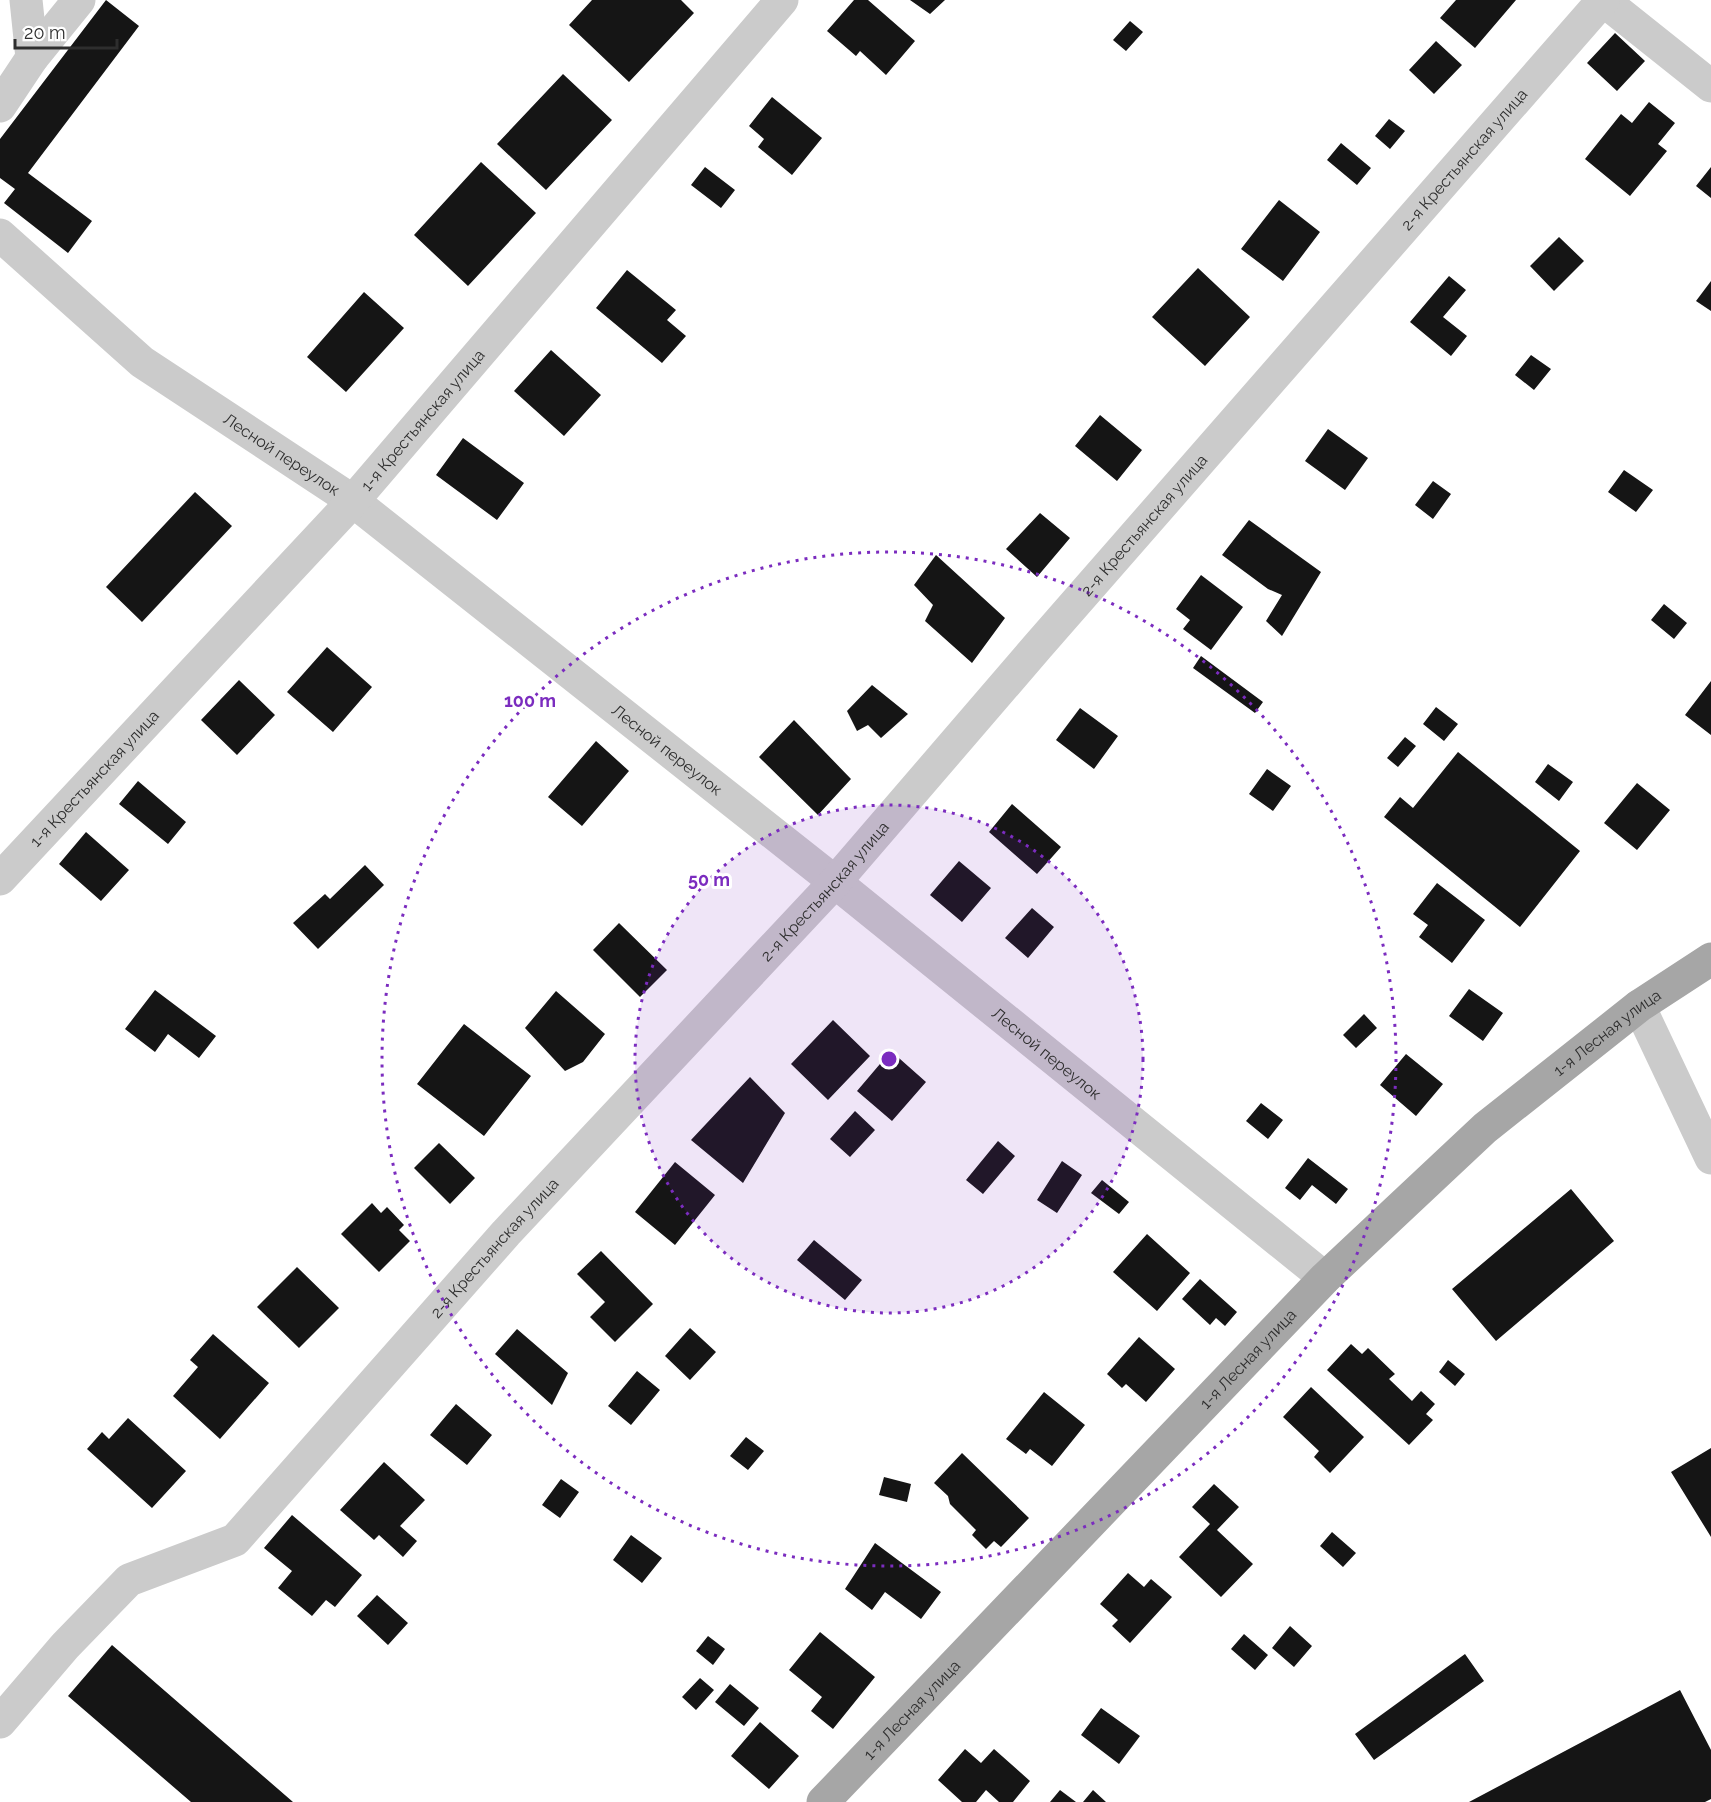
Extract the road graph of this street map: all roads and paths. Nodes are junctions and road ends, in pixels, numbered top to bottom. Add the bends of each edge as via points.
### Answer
1 (26, 0) edge
2 (79, 0) edge
3 (782, 0) edge
4 (1603, 0) edge
5 (32, 58) junction
6 (1711, 86) edge
7 (0, 106) edge
8 (0, 235) edge
9 (353, 501) junction
10 (0, 879) edge
11 (835, 882) junction
12 (1711, 960) edge
13 (1639, 1006) junction
14 (1711, 1158) edge
15 (1325, 1278) junction
16 (0, 1722) edge
17 (823, 1802) edge

1 - 5 street
2 - 5 street
3 - 9 street, 1-я Крестьянская улица
4 - 6 street
4 - 11 street, 2-я Крестьянская улица
5 - 7 street
8 - 9 street, Лесной переулок via 142,362
9 - 10 street, 1-я Крестьянская улица
9 - 11 street, Лесной переулок
11 - 15 street, Лесной переулок
11 - 16 street, 2-я Крестьянская улица via 506,1233 235,1540 129,1580
12 - 13 main road, 1-я Лесная улица
13 - 14 street
13 - 15 main road, 1-я Лесная улица via 1485,1128
15 - 17 main road, 1-я Лесная улица

